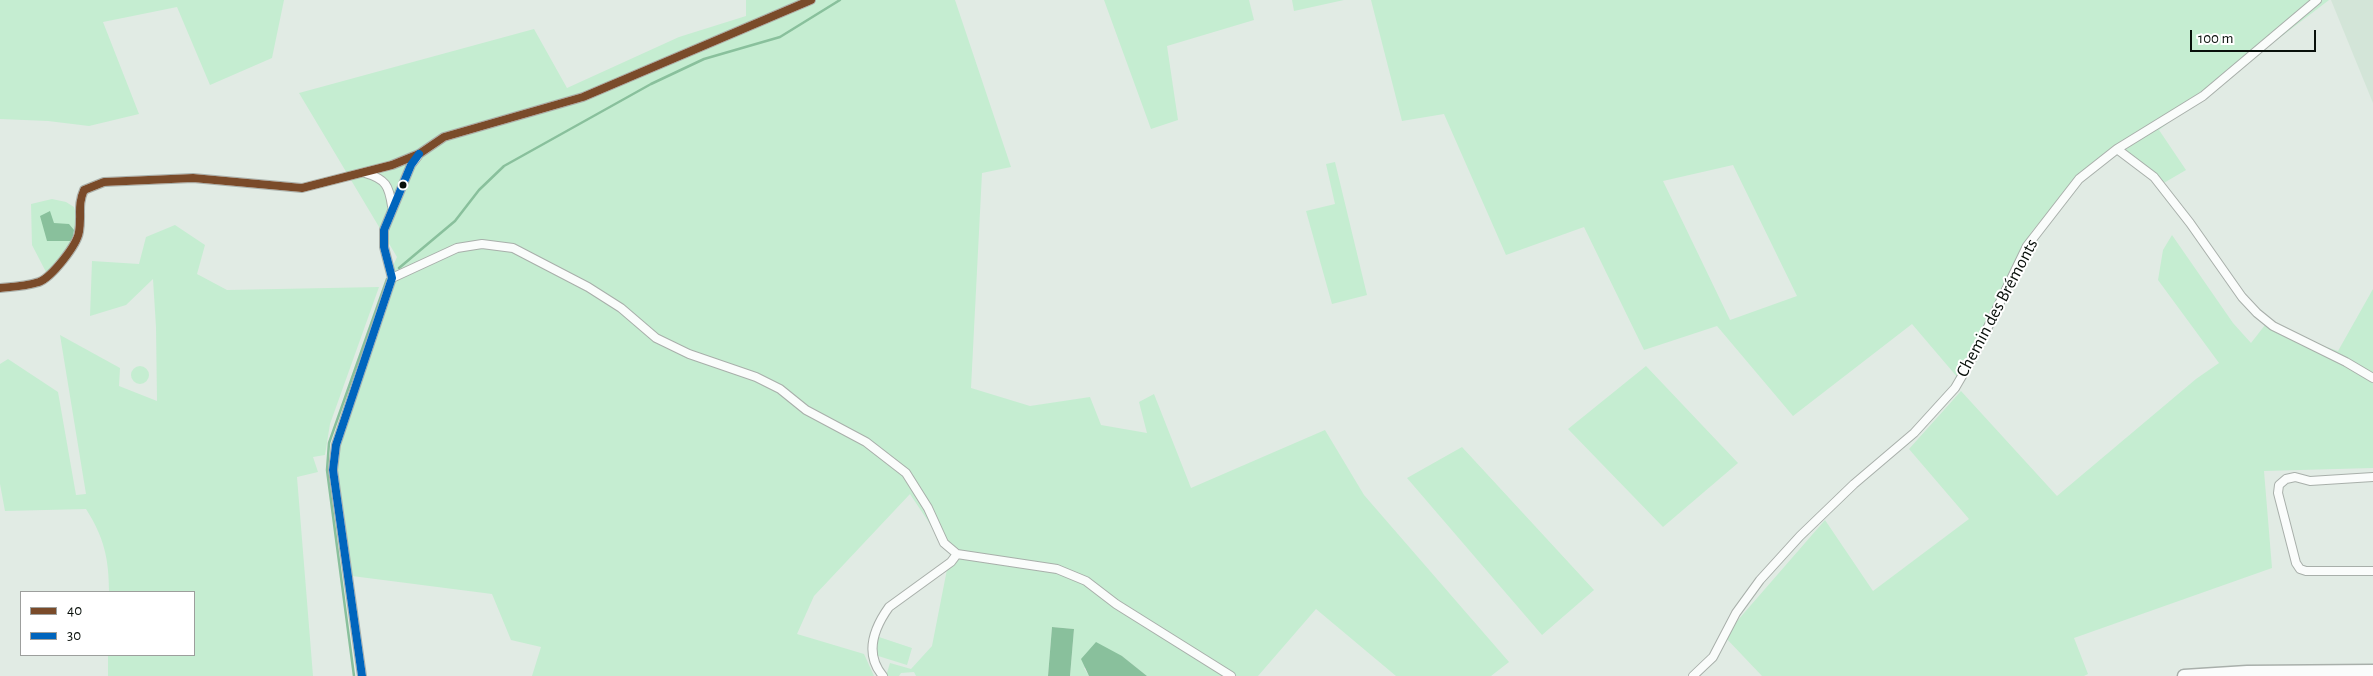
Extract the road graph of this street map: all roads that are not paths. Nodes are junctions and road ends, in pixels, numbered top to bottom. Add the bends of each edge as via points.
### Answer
1 (811, 0) edge
2 (2317, 0) edge
3 (2117, 150) junction
4 (419, 154) junction
5 (364, 173) junction
6 (392, 206) junction
7 (392, 278) junction
8 (0, 288) edge
9 (2373, 378) edge
10 (2373, 477) edge
11 (957, 554) junction
12 (2373, 571) edge
13 (2373, 671) edge
14 (2283, 674) edge
15 (2246, 675) edge
16 (362, 676) edge
17 (883, 676) edge
18 (1231, 676) edge
19 (1693, 676) edge
20 (2184, 676) edge

1 - 4 street via 582,97 444,137
2 - 3 street, Chemin des Brémonts via 2208,91
3 - 9 street via 2154,177 2257,313 2272,326
3 - 19 street, Chemin des Brémonts via 2080,179 2027,246 1955,388 1914,433 1800,536 1760,580 1736,613 1713,658
4 - 5 street
4 - 6 street
5 - 6 street via 379,177 389,188
5 - 8 street via 302,188 193,178 104,182 84,190 79,201 77,242 48,276 40,282
6 - 7 street via 384,230 384,246
7 - 11 street via 457,248 482,244 512,248 621,308 656,338 689,354 764,381 780,389 806,410 866,442 906,473 928,508 944,543
7 - 16 street via 352,390 336,445 333,470
10 - 12 street via 2310,481 2295,477 2279,485 2278,493 2300,569
11 - 17 street via 951,562 889,607 883,616 874,636 872,652
11 - 18 street via 1057,569 1086,581 1116,604
13 - 14 main road
14 - 15 main road
15 - 20 main road

